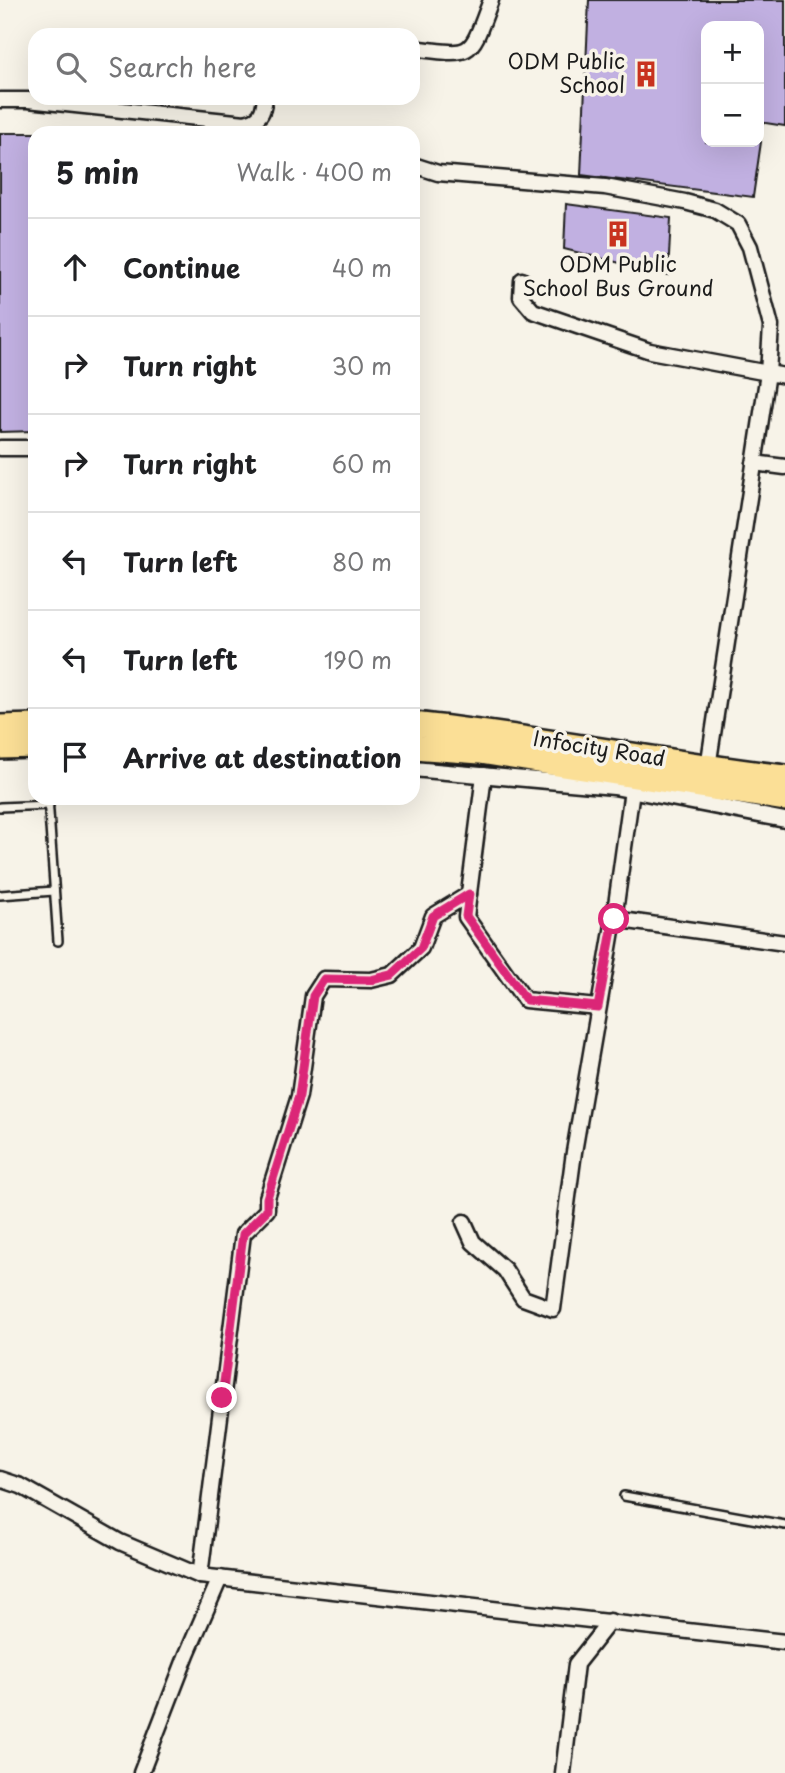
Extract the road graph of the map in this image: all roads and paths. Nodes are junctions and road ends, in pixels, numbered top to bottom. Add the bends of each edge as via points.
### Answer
1 (492, 0) edge
2 (420, 49) edge
3 (0, 100) edge
4 (28, 100) edge
5 (75, 105) edge
6 (264, 105) edge
7 (420, 167) edge
8 (522, 280) dead end
9 (768, 373) junction
10 (785, 376) edge
11 (28, 447) edge
12 (0, 448) edge
13 (754, 463) junction
14 (785, 467) edge
15 (420, 725) edge
16 (28, 726) edge
17 (0, 727) edge
18 (28, 746) edge
19 (0, 747) edge
20 (420, 748) edge
21 (573, 755) junction
22 (708, 767) junction
23 (420, 770) edge
24 (484, 775) junction
25 (785, 777) edge
26 (632, 790) junction
27 (785, 799) edge
28 (28, 804) edge
29 (48, 805) edge
30 (0, 807) edge
31 (785, 820) edge
32 (54, 891) junction
33 (469, 894) junction
34 (0, 895) edge
35 (614, 919) junction
36 (58, 941) dead end
37 (785, 943) edge
38 (598, 1007) junction
39 (464, 1222) dead end
40 (0, 1479) edge
41 (624, 1496) dead end
42 (785, 1525) edge
43 (200, 1576) junction
44 (220, 1578) junction
45 (610, 1621) junction
46 (785, 1642) edge
47 (141, 1773) edge
48 (563, 1773) edge

1 - 2 street via 475,41 464,52
3 - 4 street
5 - 6 street via 245,123 256,120
7 - 9 street via 438,173 605,187 715,210 738,224 750,247 771,326
8 - 9 street via 521,297 533,311 650,351
9 - 10 street
9 - 13 street
11 - 12 street
13 - 14 street
13 - 22 street
15 - 21 main road, Infocity Road via 496,732
16 - 17 main road
18 - 19 main road
20 - 21 main road, Infocity Road
21 - 22 main road, Infocity Road
21 - 27 main road, Infocity Road
22 - 25 main road, Infocity Road
23 - 24 street
24 - 26 street
24 - 33 street
26 - 31 street
26 - 35 street
28 - 30 lane
29 - 32 lane
32 - 34 lane
32 - 36 lane
33 - 38 street via 466,916 526,1000
33 - 43 street via 433,916 421,948 392,975 371,980 324,979 313,996 299,1096 267,1210 243,1234
35 - 37 street
35 - 38 street
38 - 39 street via 553,1309 523,1298 505,1270 473,1242
40 - 43 street via 21,1486 120,1542
41 - 42 lane
43 - 44 street
44 - 45 street
44 - 47 street
45 - 46 street
45 - 48 street via 576,1664

